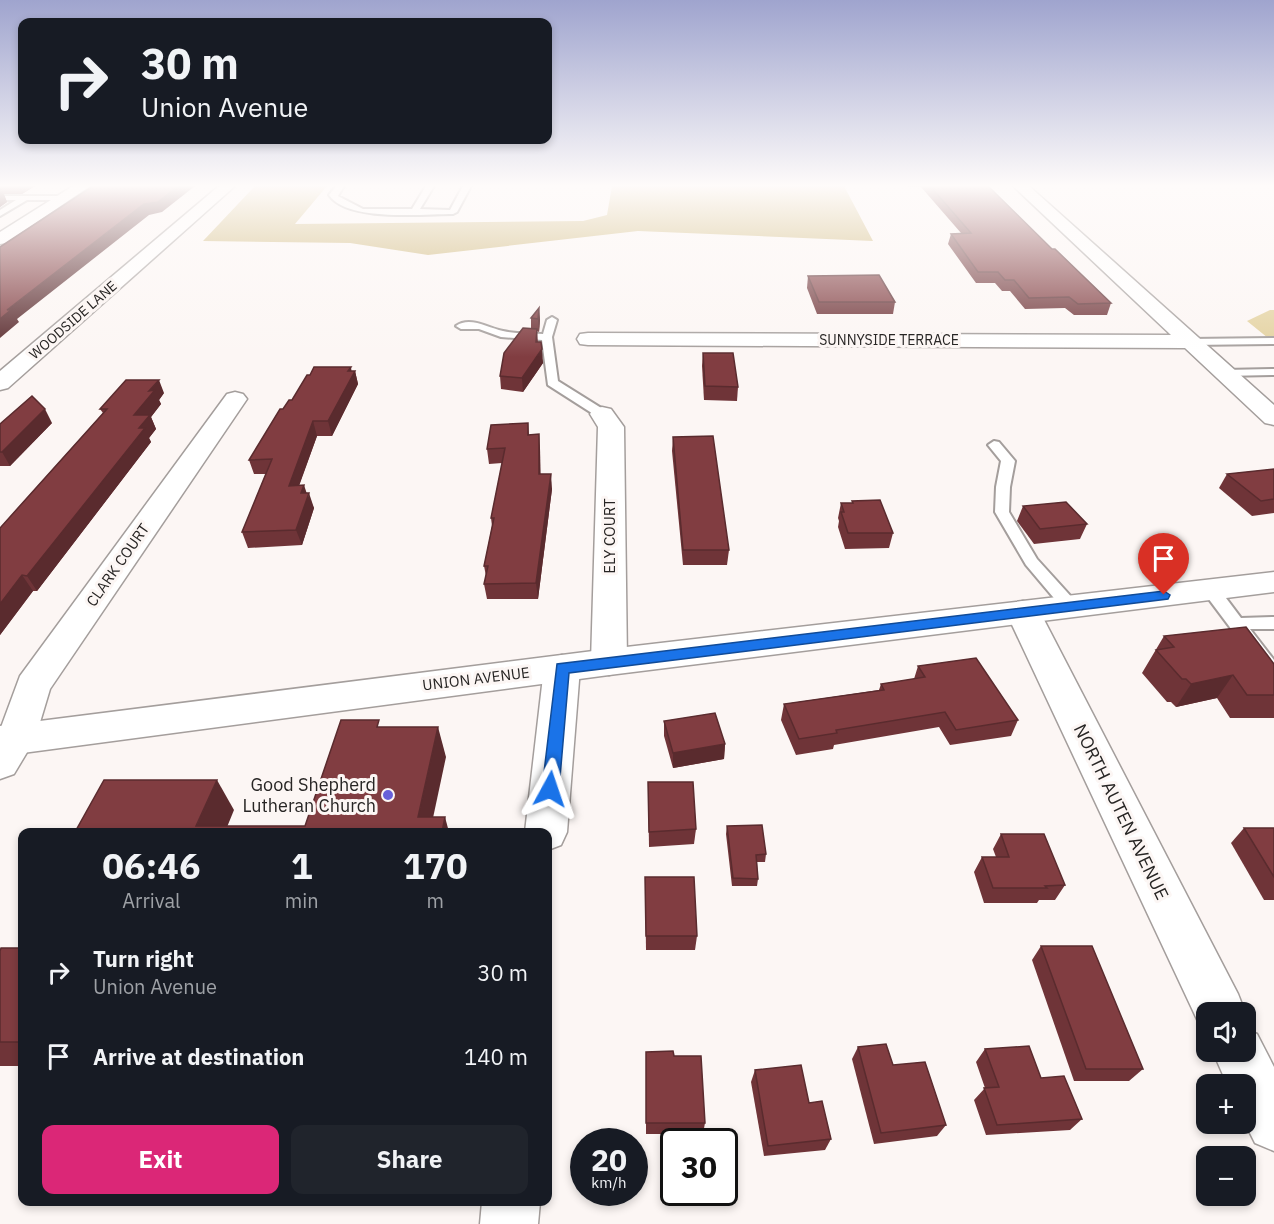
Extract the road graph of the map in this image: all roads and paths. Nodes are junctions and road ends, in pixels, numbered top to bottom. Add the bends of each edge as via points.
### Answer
1 (162, 243) edge
2 (1082, 243) edge
3 (552, 320) dead end
4 (461, 326) dead end
5 (547, 337) junction
6 (588, 339) dead end
7 (1274, 341) edge
8 (1190, 342) junction
9 (1274, 372) edge
10 (1224, 373) junction
11 (0, 383) edge
12 (235, 399) dead end
13 (602, 414) joint
14 (1274, 418) edge
15 (994, 445) dead end
16 (1274, 582) edge
17 (1211, 590) junction
18 (1070, 606) junction
19 (1023, 612) junction
20 (1274, 623) edge
21 (1237, 624) junction
22 (609, 662) junction
23 (562, 668) junction
24 (1274, 673) edge
25 (5, 747) edge
26 (546, 828) edge
27 (1215, 1002) edge
28 (1244, 1062) edge
29 (1274, 1124) edge
30 (511, 1206) edge
31 (509, 1224) edge

1 - 11 street, WOODSIDE LANE
2 - 8 street
3 - 5 lane
4 - 5 lane
5 - 13 lane via 552,383
6 - 8 street, SUNNYSIDE TERRACE
7 - 8 lane
8 - 10 street
9 - 10 lane
10 - 14 street
12 - 25 street, CLARK COURT via 33,686
13 - 22 street, ELY COURT via 611,427
15 - 18 lane via 1008,461 1002,512 1030,562
16 - 17 street, UNION AVENUE
17 - 18 street, UNION AVENUE
17 - 21 lane
18 - 19 street, UNION AVENUE
19 - 22 street, UNION AVENUE
19 - 27 street, NORTH AUTEN AVENUE
20 - 21 lane
21 - 24 lane
22 - 23 street, UNION AVENUE
23 - 25 street, UNION AVENUE
23 - 26 street
28 - 29 street
30 - 31 street

